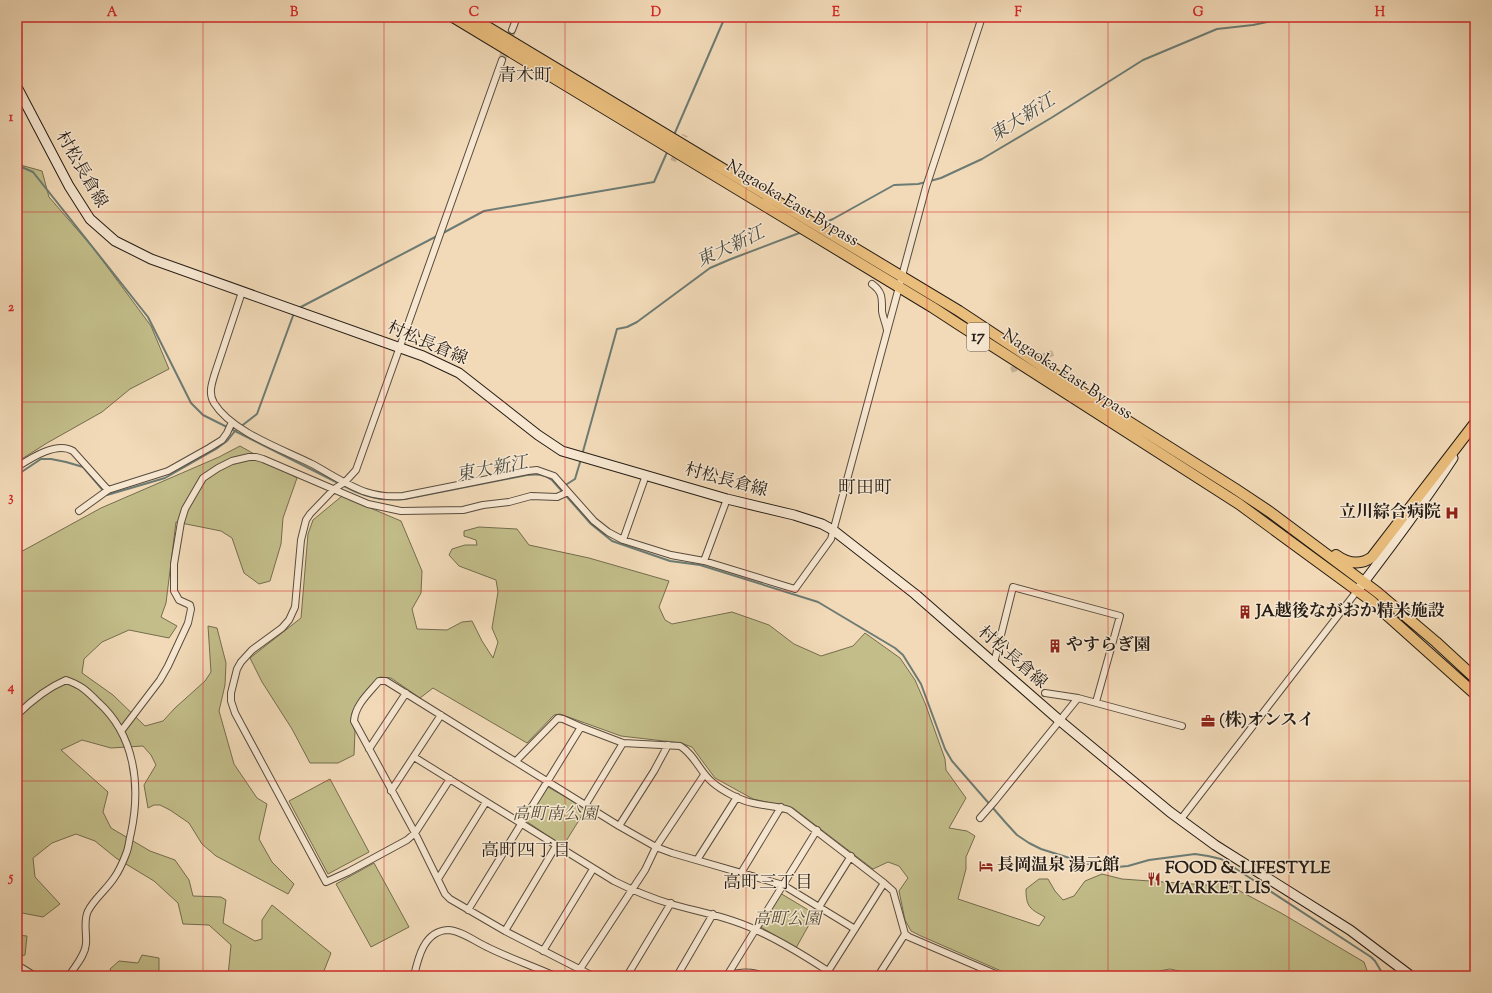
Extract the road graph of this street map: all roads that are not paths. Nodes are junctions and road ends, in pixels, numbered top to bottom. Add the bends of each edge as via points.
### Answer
1 (453, 17) edge
2 (471, 17) edge
3 (517, 17) edge
4 (982, 17) edge
5 (512, 30) tunnel mouth
6 (502, 60) tunnel mouth
7 (17, 88) edge
8 (902, 276) junction
9 (872, 284) dead end
10 (899, 287) junction
11 (242, 292) junction
12 (887, 330) junction
13 (399, 348) junction
14 (232, 422) junction
15 (1475, 424) edge
16 (17, 467) edge
17 (646, 475) junction
18 (345, 482) junction
19 (334, 489) junction
20 (108, 490) junction
21 (568, 492) junction
22 (727, 499) junction
23 (78, 511) dead end
24 (1270, 512) junction
25 (833, 530) junction
26 (623, 540) junction
27 (704, 562) junction
28 (1363, 583) junction
29 (1357, 591) junction
30 (994, 663) junction
31 (1475, 678) edge
32 (406, 693) junction
33 (1046, 693) dead end
34 (1475, 694) edge
35 (1078, 698) junction
36 (1096, 702) junction
37 (17, 715) edge
38 (441, 715) junction
39 (1059, 720) junction
40 (1182, 726) dead end
41 (581, 727) junction
42 (122, 730) junction
43 (623, 743) junction
44 (668, 745) junction
45 (369, 749) junction
46 (414, 757) junction
47 (516, 761) junction
48 (704, 775) junction
49 (450, 779) junction
50 (548, 781) junction
51 (392, 791) junction
52 (737, 797) junction
53 (486, 802) junction
54 (586, 804) junction
55 (781, 807) junction
56 (980, 818) dead end
57 (1181, 820) junction
58 (521, 823) junction
59 (619, 826) junction
60 (817, 830) junction
61 (415, 833) junction
62 (556, 846) junction
63 (656, 847) junction
64 (851, 856) junction
65 (697, 860) junction
66 (593, 869) junction
67 (741, 873) junction
68 (438, 879) junction
69 (884, 883) junction
70 (783, 884) junction
71 (632, 890) junction
72 (671, 904) junction
73 (819, 907) junction
74 (468, 910) junction
75 (713, 914) junction
76 (854, 929) junction
77 (756, 930) junction
78 (505, 931) junction
79 (905, 934) junction
80 (543, 951) junction
81 (580, 970) junction
82 (728, 974) junction
83 (826, 974) edge
84 (879, 974) edge
85 (17, 975) edge
86 (35, 976) edge
87 (69, 976) edge
88 (414, 976) edge
89 (555, 976) edge
90 (593, 976) edge
91 (627, 976) edge
92 (677, 976) edge
93 (721, 976) edge
94 (762, 976) edge
95 (887, 976) edge
96 (1000, 976) edge
97 (1411, 976) edge

1 - 10 highway, Nagaoka East Bypass / 17
2 - 8 highway, Nagaoka East Bypass / 17
3 - 5 street
4 - 8 street via 926,187
6 - 13 street
7 - 11 main road, 村松長倉線 via 75,197 90,219 106,234 126,248
8 - 10 street
8 - 24 highway, Nagaoka East Bypass / 17
9 - 12 street via 883,298 882,312
10 - 12 street
10 - 29 highway, Nagaoka East Bypass / 17 via 1239,504
11 - 13 main road, 村松長倉線
11 - 14 street via 215,373 211,393 214,404
12 - 25 street
13 - 17 main road, 村松長倉線 via 423,356 459,374 538,435 562,450
13 - 18 street via 356,470
14 - 18 street via 264,442
14 - 20 street via 222,440 168,471
15 - 24 highway via 1378,551 1364,562 1342,559 1314,538
15 - 28 main road via 1433,489
16 - 20 street via 54,449 67,448
17 - 22 main road, 村松長倉線
17 - 26 street
18 - 19 street
18 - 21 street via 366,492 393,497 537,470 554,476
19 - 21 street via 368,504 401,511 463,510 531,496 557,497
19 - 42 street via 256,457 232,461 204,478 185,509 174,564 174,591 179,600 190,605 188,623 160,680
19 - 61 street via 306,520 292,615 282,628 252,650 241,662 231,700 235,713 326,882 407,840
20 - 23 street
21 - 26 street via 594,520
22 - 25 main road, 村松長倉線 via 794,515
22 - 27 street
24 - 28 highway, Nagaoka East Bypass / 17
25 - 27 street via 826,547 795,589
25 - 30 main road, 村松長倉線 via 915,594
26 - 27 street
28 - 29 main road
28 - 31 highway, Nagaoka East Bypass / 17 via 1406,616
29 - 34 highway, Nagaoka East Bypass / 17
29 - 57 street
30 - 36 street via 1013,587 1120,616
30 - 39 main road, 村松長倉線
32 - 38 street
32 - 45 street
32 - 45 street via 386,681 379,681 361,702 354,721
33 - 35 street
35 - 36 street
35 - 39 street
36 - 40 street
37 - 42 street via 39,695 66,680 87,691 106,708
38 - 46 street
38 - 47 street
39 - 56 street
39 - 57 main road, 村松長倉線
41 - 43 street
41 - 47 street via 558,718
41 - 50 street
42 - 87 street via 135,784 132,829 127,852 119,870 87,913 84,953
43 - 44 street
43 - 54 street
44 - 48 street via 680,746 687,750
44 - 59 street
45 - 51 street
46 - 49 street
46 - 51 street
47 - 50 street
48 - 52 street via 712,783
48 - 63 street
49 - 53 street
49 - 61 street
50 - 54 street
50 - 58 street
51 - 61 street
52 - 55 street via 752,803
52 - 65 street
53 - 58 street
53 - 68 street
54 - 59 street
55 - 60 street
55 - 67 street
57 - 97 main road, 村松長倉線 via 1215,845 1350,930
58 - 62 street
58 - 74 street
59 - 63 street
60 - 64 street
60 - 70 street
61 - 68 street
62 - 66 street
62 - 78 street
63 - 65 street
63 - 71 street
64 - 69 street
64 - 73 street
65 - 67 street
66 - 71 street
66 - 80 street
67 - 70 street
68 - 74 street via 445,894
69 - 76 street
69 - 79 street via 893,891
70 - 73 street
70 - 77 street
71 - 72 street
71 - 81 street
72 - 75 street
72 - 91 street
73 - 76 street
74 - 78 street
75 - 77 street
75 - 92 street
76 - 83 street
77 - 82 street
77 - 83 street via 796,951
78 - 80 street
79 - 84 street
79 - 96 street
80 - 81 street
81 - 90 street
82 - 93 street
82 - 94 street via 757,973
84 - 95 street
85 - 86 street via 22,968
88 - 89 street via 427,940 448,930

